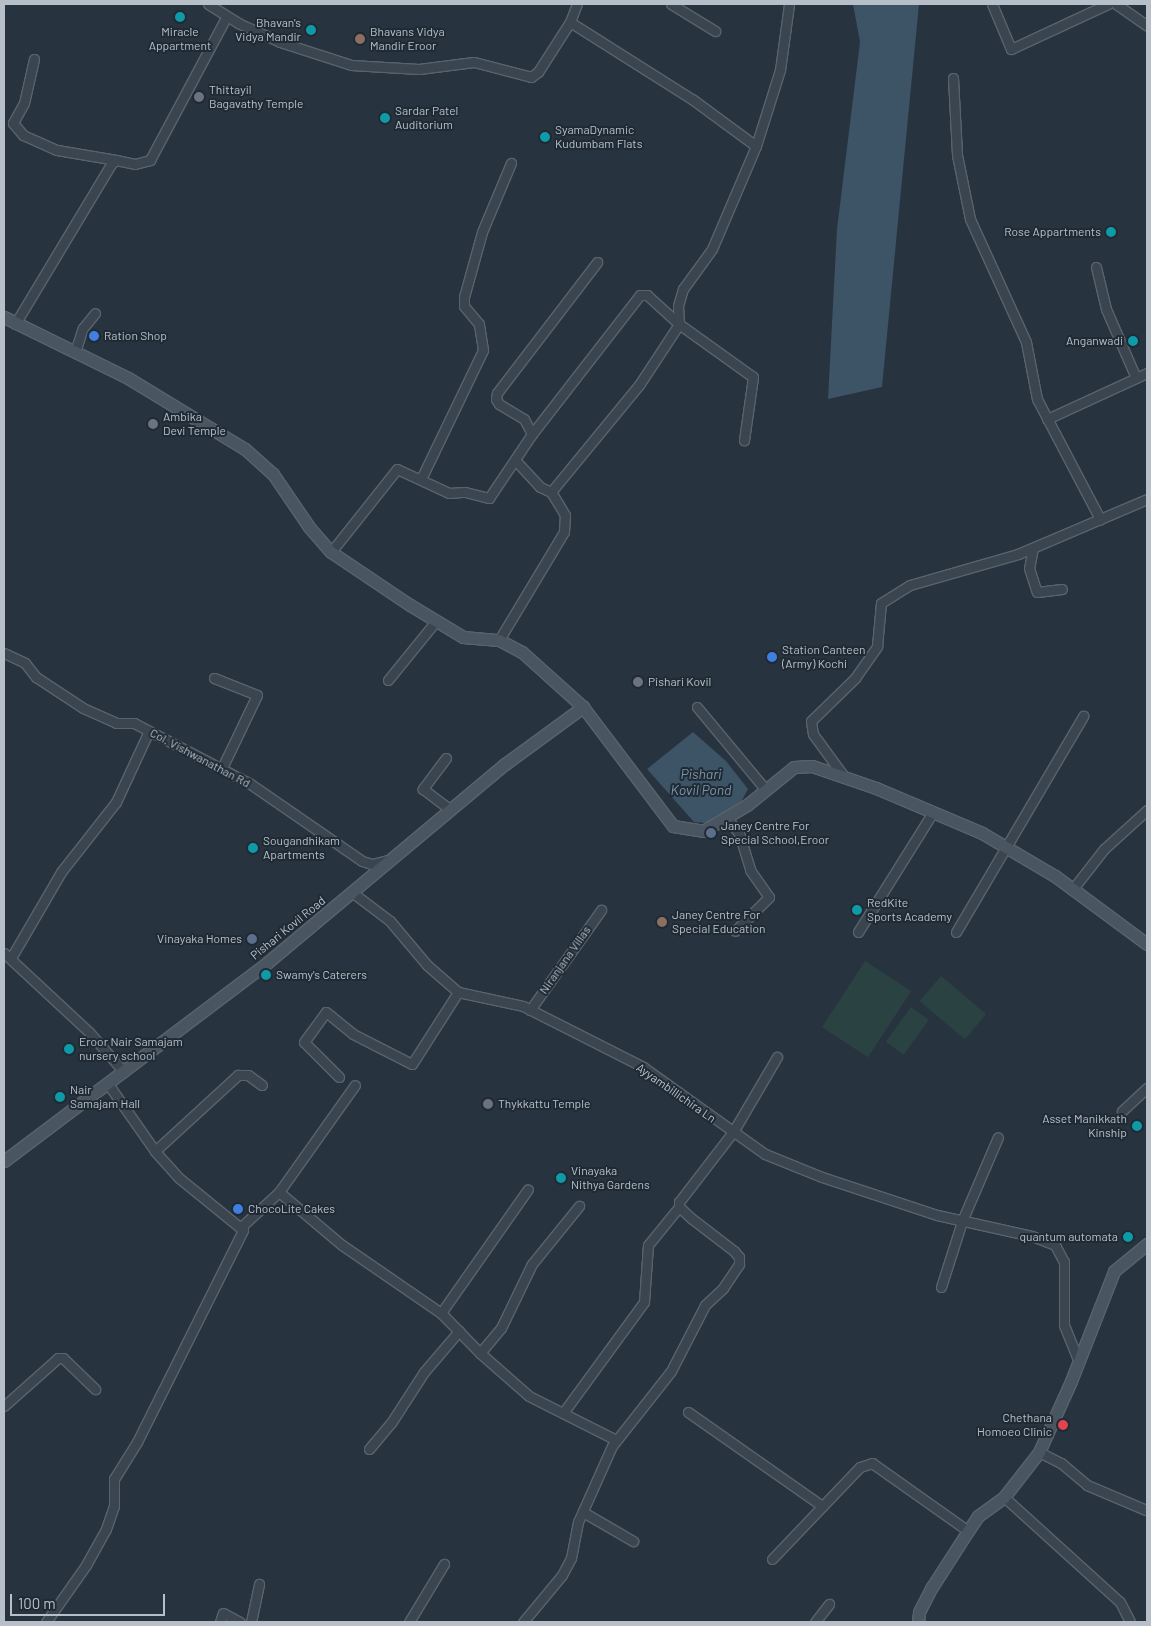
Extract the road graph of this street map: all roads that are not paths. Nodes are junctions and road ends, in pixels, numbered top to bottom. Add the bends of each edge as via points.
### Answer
1 (208, 4) edge
2 (578, 4) edge
3 (671, 4) edge
4 (789, 4) edge
5 (992, 4) edge
6 (1108, 4) edge
7 (1116, 4) edge
8 (227, 16) junction
9 (570, 22) junction
10 (1147, 26) edge
11 (716, 31) dead end
12 (34, 59) dead end
13 (953, 78) dead end
14 (756, 146) junction
15 (116, 160) junction
16 (511, 164) dead end
17 (597, 262) dead end
18 (1096, 267) dead end
19 (95, 313) dead end
20 (4, 317) edge
21 (15, 324) junction
22 (679, 324) junction
23 (74, 352) junction
24 (1147, 373) edge
25 (1136, 378) junction
26 (1047, 419) junction
27 (532, 434) junction
28 (744, 440) dead end
29 (514, 460) junction
30 (421, 479) junction
31 (551, 492) junction
32 (1147, 499) edge
33 (1100, 519) junction
34 (1033, 548) junction
35 (331, 552) junction
36 (1062, 589) dead end
37 (436, 621) junction
38 (499, 640) junction
39 (4, 653) edge
40 (214, 678) dead end
41 (388, 680) dead end
42 (583, 707) junction
43 (697, 707) dead end
44 (1083, 716) dead end
45 (149, 731) junction
46 (446, 758) dead end
47 (222, 768) junction
48 (845, 778) junction
49 (766, 790) junction
50 (451, 810) junction
51 (1147, 810) edge
52 (933, 812) junction
53 (726, 818) junction
54 (1005, 846) junction
55 (393, 859) junction
56 (1072, 890) junction
57 (352, 892) junction
58 (601, 910) dead end
59 (735, 932) dead end
60 (858, 932) dead end
61 (956, 932) dead end
62 (1147, 944) edge
63 (7, 955) edge
64 (458, 992) junction
65 (530, 1010) junction
66 (777, 1057) dead end
67 (124, 1072) junction
68 (339, 1077) dead end
69 (108, 1084) junction
70 (262, 1085) dead end
71 (355, 1085) dead end
72 (1147, 1088) edge
73 (1122, 1111) dead end
74 (732, 1132) junction
75 (998, 1136) dead end
76 (155, 1150) junction
77 (4, 1160) edge
78 (528, 1189) dead end
79 (280, 1192) junction
80 (579, 1206) dead end
81 (679, 1206) junction
82 (962, 1221) junction
83 (241, 1227) junction
84 (1147, 1244) edge
85 (941, 1286) dead end
86 (441, 1313) junction
87 (459, 1331) junction
88 (480, 1353) junction
89 (1078, 1360) junction
90 (95, 1389) dead end
91 (4, 1406) edge
92 (688, 1412) dead end
93 (563, 1413) junction
94 (616, 1440) junction
95 (369, 1449) dead end
96 (1039, 1452) junction
97 (1004, 1497) junction
98 (822, 1506) junction
99 (1146, 1510) dead end
100 (583, 1512) junction
101 (968, 1531) junction
102 (633, 1541) dead end
103 (772, 1560) dead end
104 (444, 1564) dead end
105 (259, 1584) dead end
106 (829, 1604) dead end
107 (46, 1622) edge
108 (220, 1622) edge
109 (240, 1622) edge
110 (251, 1622) edge
111 (410, 1622) edge
112 (523, 1622) edge
113 (815, 1622) edge
114 (919, 1622) edge
115 (1130, 1622) edge

1 - 8 street
2 - 9 street
3 - 11 street
4 - 14 street via 780,70
5 - 6 street via 1011,50
7 - 10 street
8 - 9 street via 280,42 351,65 419,69 474,62 531,77 538,72
8 - 15 street via 150,160 135,164
9 - 14 street via 692,99
12 - 15 street via 24,103 13,123 23,135 57,150
13 - 26 street via 957,155 970,220 1026,342 1037,399
14 - 22 street via 712,249 683,289 678,306
15 - 21 street
16 - 30 street via 482,232 476,265 464,298 464,306 479,324 483,350
17 - 27 street via 497,393 499,404 524,419
18 - 25 street via 1106,309
19 - 23 street via 83,328
20 - 21 street
21 - 23 street
22 - 27 street via 647,295 640,296
22 - 28 street via 754,377
22 - 31 street via 639,385
23 - 35 street via 128,378 245,449 273,474 309,527
24 - 25 street
25 - 26 street
26 - 33 street
27 - 29 street
29 - 30 street via 489,498 465,492 449,493
29 - 31 street via 540,487
30 - 35 street via 397,469
31 - 38 street via 565,515 564,532
32 - 33 street
33 - 34 street
34 - 36 street via 1029,568 1037,592
34 - 48 street via 910,586 881,603 877,646 855,678 811,721 813,734
35 - 37 street
37 - 38 street via 463,637
37 - 41 street
38 - 42 street via 538,664
39 - 45 street, Col. Vishwanathan Rd via 25,663 36,677 82,708 116,723 134,723
40 - 47 street via 257,695
42 - 50 street, Pishari Kovil Road via 505,764
42 - 53 street via 673,826 703,831
43 - 49 street
44 - 54 street
45 - 47 street, Col. Vishwanathan Rd
45 - 63 street via 116,802 61,872
46 - 50 street via 423,789
47 - 55 street, Col. Vishwanathan Rd via 349,849 362,861 372,864
48 - 49 street via 812,766 794,767
48 - 52 street
49 - 53 street
50 - 55 street, Pishari Kovil Road
51 - 56 street via 1104,849
52 - 54 street
52 - 60 street
53 - 59 street via 739,833 750,870 769,896
54 - 56 street
54 - 61 street
55 - 57 street, Pishari Kovil Road
56 - 62 street
57 - 64 street, Ayyambillichira Ln via 390,921 427,965
57 - 67 street, Pishari Kovil Road via 268,962
58 - 65 street, Niranjana Villas
63 - 67 street via 89,1032
64 - 65 street, Ayyambillichira Ln
64 - 68 street via 412,1064 353,1034 326,1012 304,1042
65 - 74 street, Ayyambillichira Ln via 643,1067
66 - 74 street
67 - 69 street, Pishari Kovil Road
69 - 76 street
69 - 77 street, Pishari Kovil Road
70 - 76 street via 248,1075 238,1075
71 - 79 street
72 - 73 street
74 - 81 street
74 - 82 street, Ayyambillichira Ln via 765,1154 822,1177
75 - 82 street
76 - 83 street via 193,1191
78 - 86 street
79 - 83 street
79 - 86 street via 342,1246
80 - 88 street via 532,1264 501,1328
81 - 93 street via 648,1245 644,1302
81 - 94 street via 734,1251 739,1257 739,1264 723,1288 705,1305 670,1371
82 - 85 street
82 - 89 street, Ayyambillichira Ln via 1032,1236 1055,1245 1064,1262 1064,1325
83 - 107 street via 243,1234 162,1395 114,1479 114,1506 106,1529 86,1566
84 - 89 street via 1114,1271
86 - 87 street
87 - 88 street
87 - 95 street via 424,1372
88 - 93 street via 529,1396
89 - 96 street
90 - 91 street via 63,1358 58,1358
92 - 98 street
93 - 94 street
94 - 100 street
96 - 97 street
96 - 99 street via 1060,1463 1087,1485
97 - 101 street via 978,1516
97 - 115 street via 1120,1602
98 - 101 street via 860,1467 872,1463
98 - 103 street
100 - 102 street
100 - 112 street via 571,1558 562,1575
101 - 114 street via 932,1587
104 - 111 street
105 - 110 street
106 - 113 street
108 - 109 street via 223,1613

